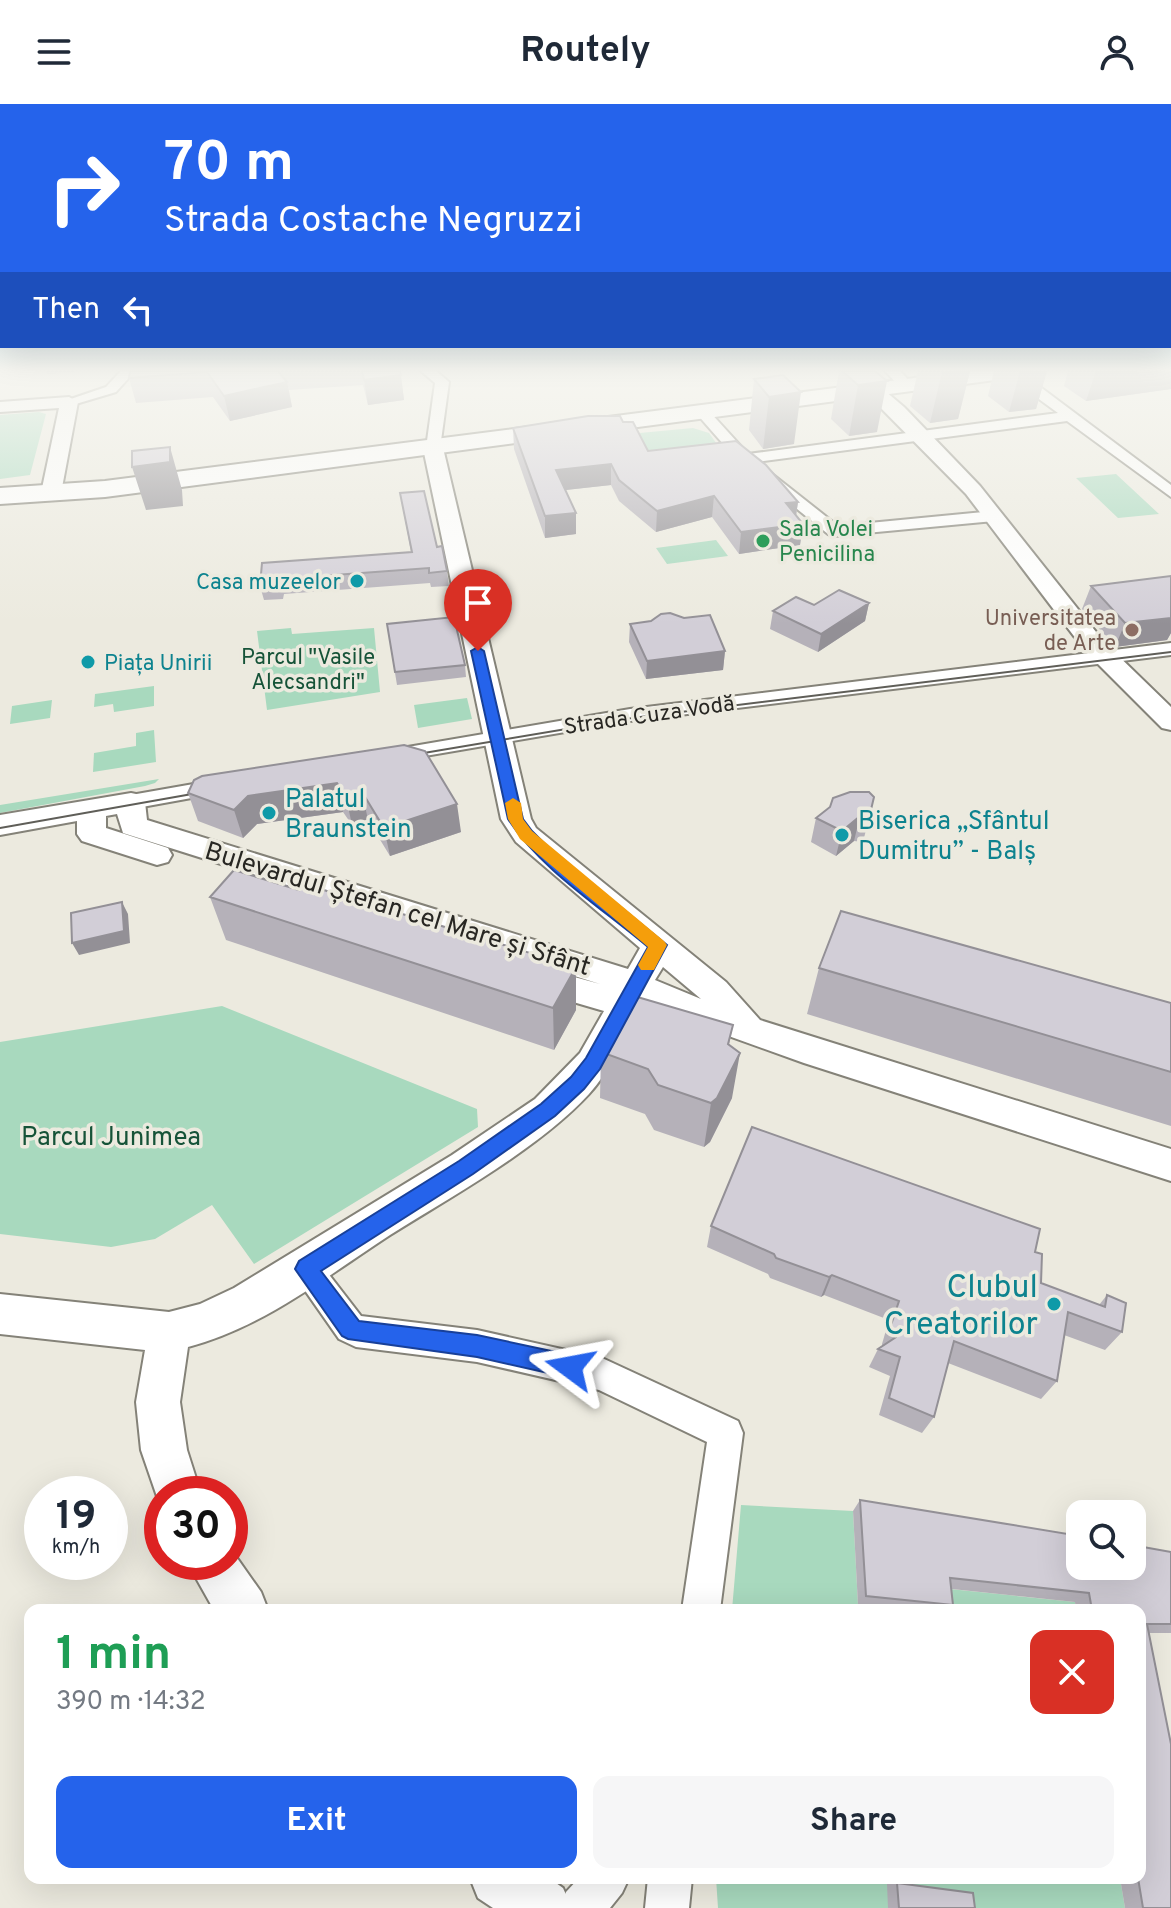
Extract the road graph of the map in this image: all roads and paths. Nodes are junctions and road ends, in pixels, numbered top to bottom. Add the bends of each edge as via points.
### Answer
1 (59, 455) edge
2 (376, 455) edge
3 (435, 455) edge
4 (741, 455) edge
5 (771, 455) edge
6 (938, 455) edge
7 (1122, 455) edge
8 (744, 459) junction
9 (1135, 465) junction
10 (1171, 468) edge
11 (55, 476) junction
12 (1171, 492) edge
13 (0, 494) edge
14 (994, 516) junction
15 (1171, 649) edge
16 (1104, 657) junction
17 (1170, 718) edge
18 (498, 736) junction
19 (375, 759) edge
20 (238, 783) edge
21 (131, 802) junction
22 (91, 809) junction
23 (0, 825) edge
24 (658, 945) junction
25 (632, 994) junction
26 (750, 1030) junction
27 (1171, 1165) edge
28 (306, 1269) junction
29 (0, 1314) edge
30 (169, 1332) junction
31 (172, 1476) edge
32 (223, 1580) edge
33 (239, 1604) edge
34 (702, 1604) edge
35 (507, 1884) edge
36 (602, 1884) edge
37 (669, 1884) edge
38 (543, 1908) edge
39 (582, 1908) edge
40 (667, 1908) edge

1 - 11 street
2 - 11 main road via 105,489
3 - 18 street
4 - 8 street
5 - 8 street
6 - 14 street
7 - 9 street
8 - 14 street via 834,531
9 - 10 street
9 - 12 street
11 - 13 main road
14 - 16 street
15 - 16 street, Strada Cuza Vodă
16 - 17 street
16 - 18 street, Strada Cuza Vodă
18 - 19 street, Strada Cuza Vodă
18 - 24 street via 516,819 526,835
20 - 21 street
21 - 22 street
21 - 25 street, Bulevardul Ștefan cel Mare și Sfânt via 133,826
22 - 23 street
22 - 25 street, Bulevardul Ștefan cel Mare și Sfânt via 92,834 592,996
24 - 25 street
24 - 26 street via 714,991
25 - 26 street, Bulevardul Ștefan cel Mare și Sfânt
25 - 28 street via 593,1063 548,1110
26 - 27 street, Bulevardul Ștefan cel Mare și Sfânt
28 - 30 street via 204,1323
28 - 34 street via 356,1331 477,1346 602,1374 726,1433
29 - 30 street
30 - 31 street via 158,1402
32 - 33 street
35 - 38 street
36 - 39 street
37 - 40 street

